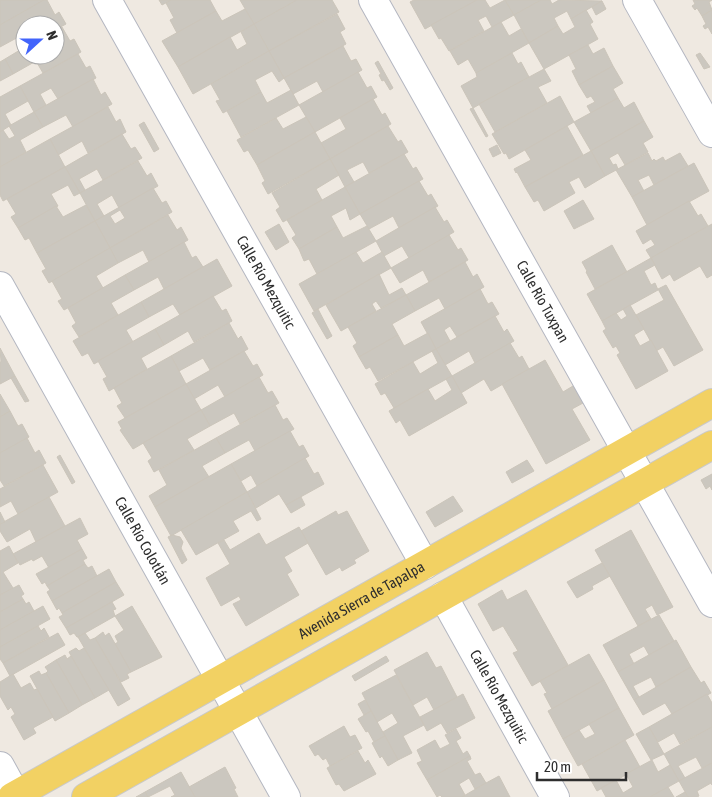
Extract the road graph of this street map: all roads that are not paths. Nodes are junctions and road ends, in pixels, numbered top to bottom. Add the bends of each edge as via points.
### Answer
1 (107, 0) edge
2 (373, 0) edge
3 (637, 0) edge
4 (712, 133) edge
5 (0, 286) edge
6 (712, 403) edge
7 (712, 445) edge
8 (627, 451) junction
9 (644, 482) junction
10 (425, 565) junction
11 (442, 596) junction
12 (712, 603) edge
13 (220, 680) junction
14 (238, 711) junction
15 (0, 766) edge
16 (14, 796) edge
17 (86, 797) edge
18 (286, 797) edge
19 (555, 797) edge

1 - 10 street, Calle Río Mezquitic
2 - 8 street, Calle Río Tuxpan
3 - 4 street
5 - 13 street, Calle Río Colotlán
6 - 8 main road, Avenida Sierra de Tapalpa
7 - 9 main road
8 - 9 street, Calle Río Tuxpan
8 - 10 main road, Avenida Sierra de Tapalpa
9 - 11 main road
9 - 12 street, Calle Río Tuxpan
10 - 13 main road, Avenida Sierra de Tapalpa
11 - 14 main road
11 - 19 street, Calle Río Mezquitic
13 - 14 street, Calle Río Colotlán
13 - 16 main road, Avenida Sierra de Tapalpa
14 - 17 main road
14 - 18 street, Calle Río Colotlán
15 - 16 street

